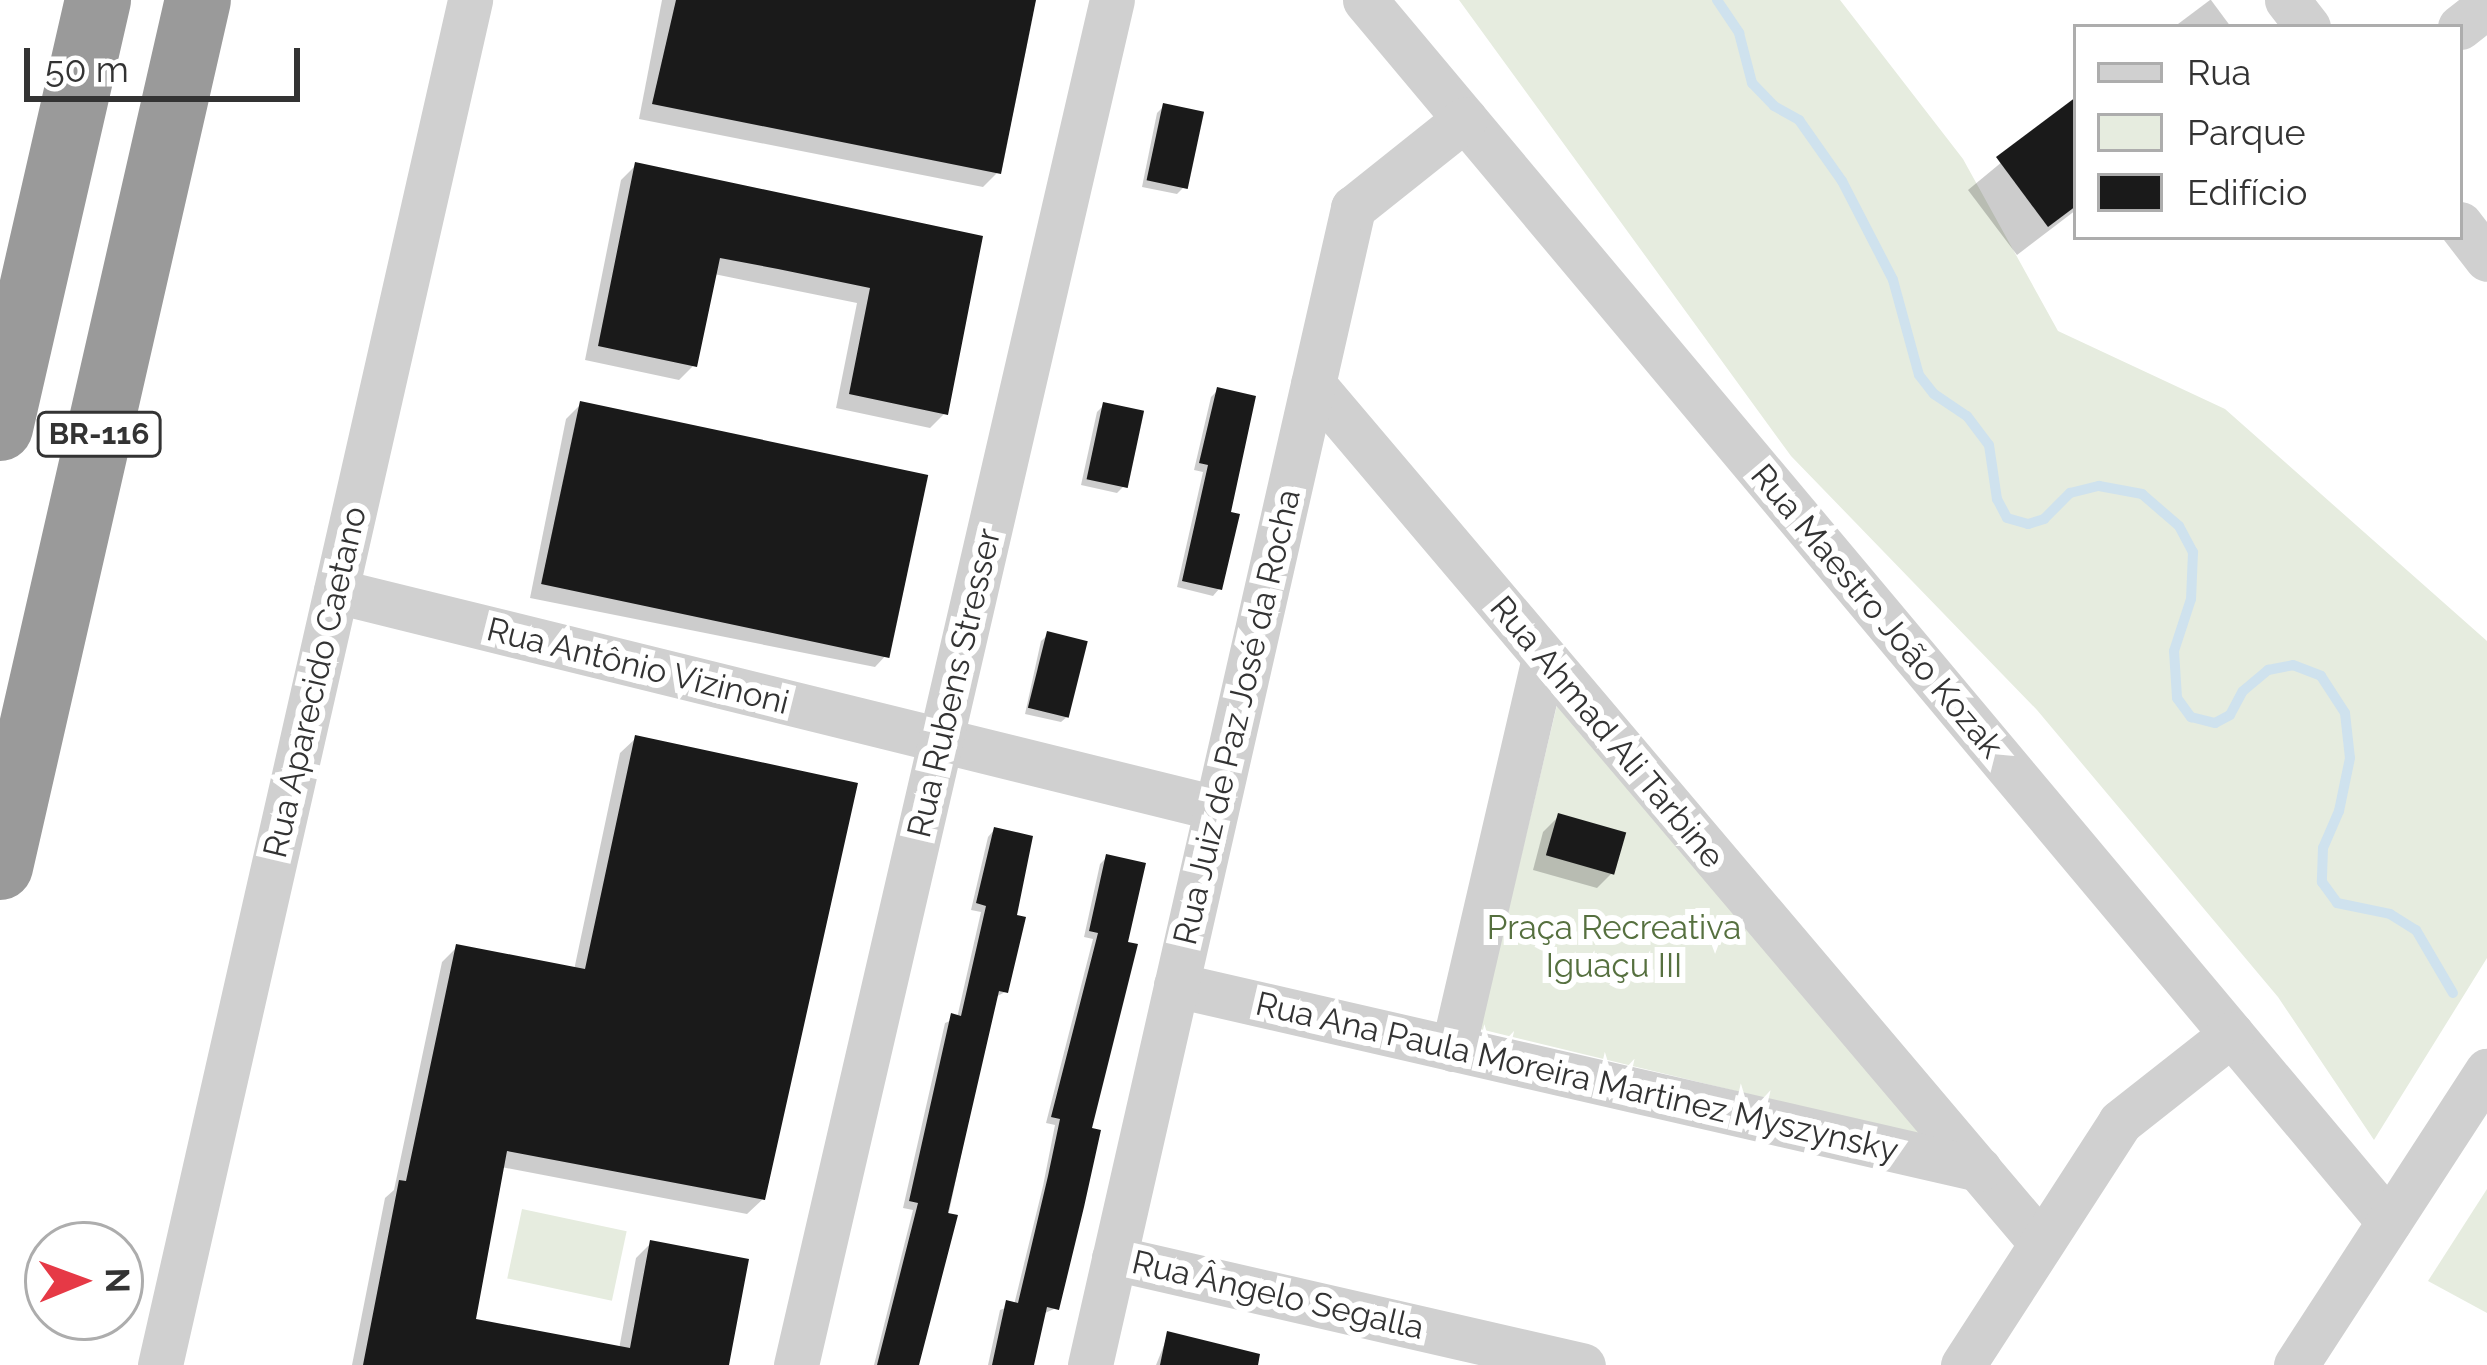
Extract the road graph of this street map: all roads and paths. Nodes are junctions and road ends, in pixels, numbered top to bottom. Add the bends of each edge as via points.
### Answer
1 (98, 0) edge
2 (198, 0) edge
3 (470, 0) edge
4 (1112, 0) edge
5 (1365, 0) edge
6 (2287, 0) edge
7 (2487, 6) edge
8 (2306, 24) edge
9 (2463, 25) edge
10 (1465, 119) junction
11 (2463, 228) edge
12 (2487, 259) edge
13 (1313, 384) junction
14 (0, 428) edge
15 (336, 591) junction
16 (1544, 658) junction
17 (941, 740) junction
18 (1216, 808) junction
19 (0, 867) edge
20 (1176, 986) junction
21 (2232, 1034) junction
22 (1453, 1048) junction
23 (2487, 1071) edge
24 (1979, 1169) junction
25 (2389, 1222) junction
26 (2042, 1243) junction
27 (1114, 1258) junction
28 (160, 1365) edge
29 (796, 1365) edge
30 (1090, 1365) edge
31 (1583, 1365) edge
32 (1963, 1365) edge
33 (2296, 1365) edge

1 - 14 highway, BR-116
2 - 19 highway, BR-116
3 - 15 street, Rua Aparecido Caetano
4 - 17 street, Rua Rubens Stresser
5 - 10 street, Rua Maestro João Kozak
6 - 8 street
7 - 9 street
10 - 13 street, Rua Juiz de Paz José da Rocha via 1353,208
10 - 21 street, Rua Maestro João Kozak
11 - 12 street
13 - 16 street, Rua Ahmad Ali Tarbine
13 - 18 street, Rua Juiz de Paz José da Rocha
15 - 17 street, Rua Antônio Vizinoni
15 - 28 street, Rua Aparecido Caetano
16 - 22 street
16 - 24 street, Rua Ahmad Ali Tarbine
17 - 18 street, Rua Antônio Vizinoni
17 - 29 street, Rua Rubens Stresser
18 - 20 street, Rua Juiz de Paz José da Rocha
20 - 22 street, Rua Ana Paula Moreira Martinez Myszynsky
20 - 27 street, Rua Juiz de Paz José da Rocha
21 - 25 street, Rua Maestro João Kozak
21 - 26 street via 2120,1122
22 - 24 street, Rua Ana Paula Moreira Martinez Myszynsky
23 - 25 street
24 - 26 street, Rua Ahmad Ali Tarbine
25 - 33 street
26 - 32 street
27 - 30 street, Rua Juiz de Paz José da Rocha
27 - 31 street, Rua Ângelo Segalla

